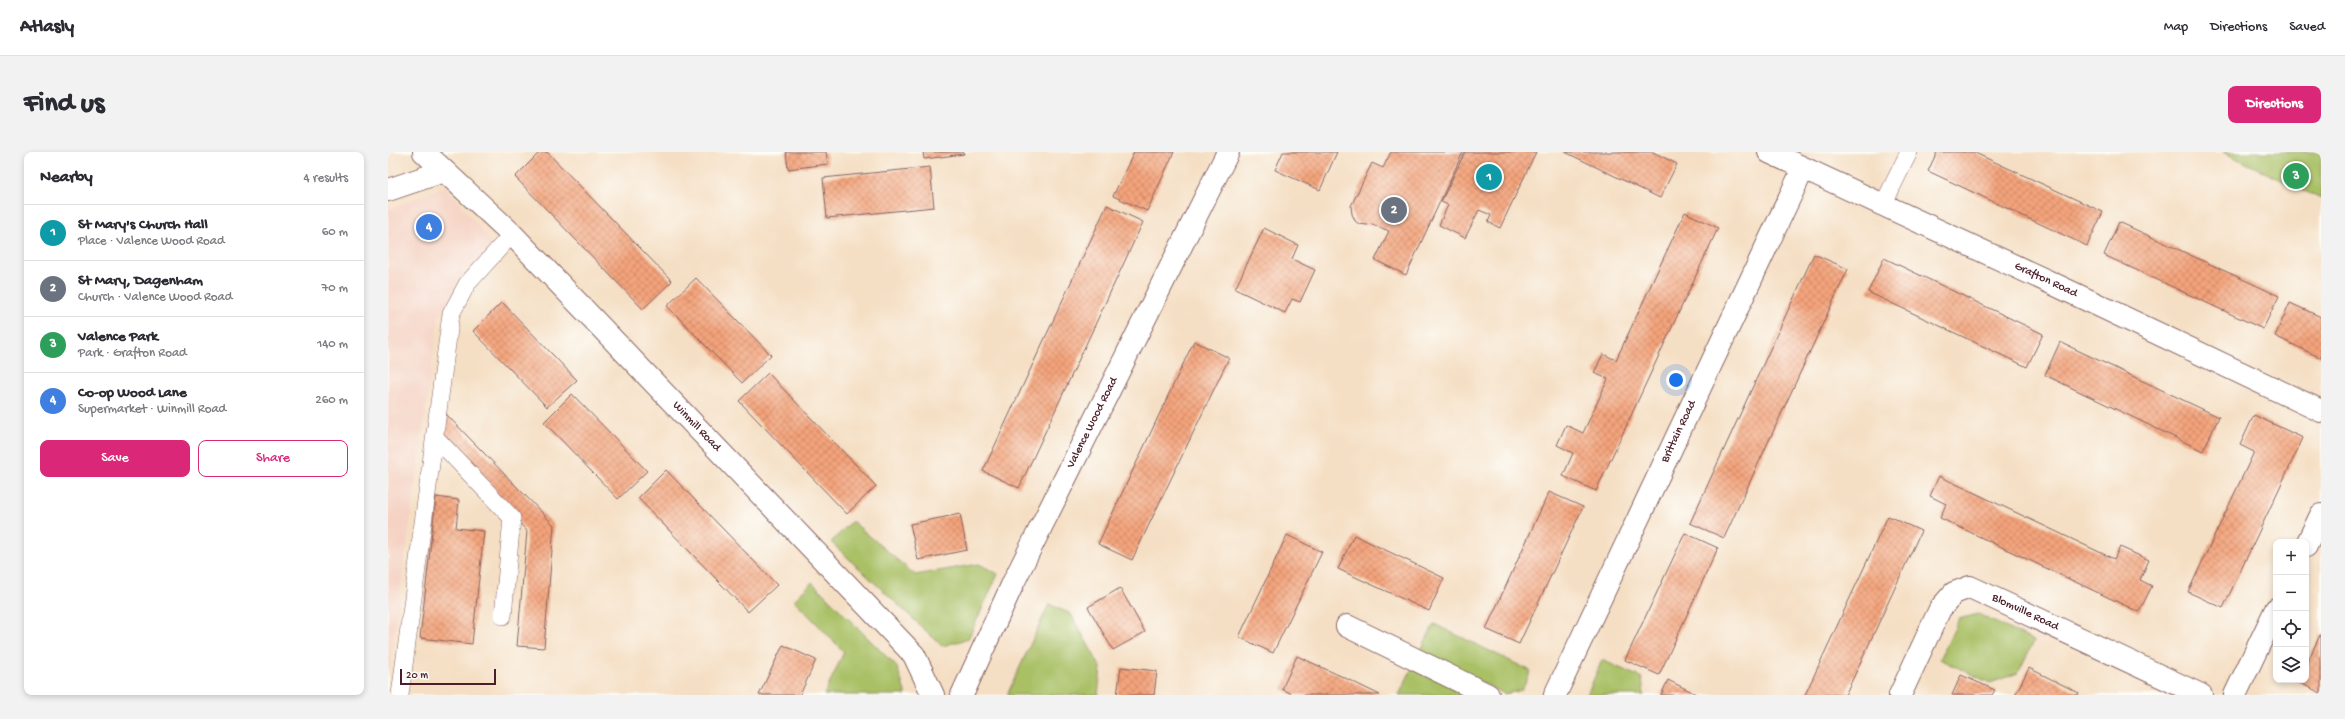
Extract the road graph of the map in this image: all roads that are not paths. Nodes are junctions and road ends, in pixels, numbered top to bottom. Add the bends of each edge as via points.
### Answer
1 (424, 152) edge
2 (1228, 152) edge
3 (1768, 152) edge
4 (1909, 152) edge
5 (1803, 169) junction
6 (444, 171) junction
7 (388, 190) edge
8 (1883, 205) junction
9 (512, 234) junction
10 (2321, 411) edge
11 (434, 436) junction
12 (2321, 515) edge
13 (2309, 540) edge
14 (2275, 611) edge
15 (503, 616) dead end
16 (1346, 626) dead end
17 (400, 695) edge
18 (933, 695) edge
19 (962, 695) edge
20 (1488, 695) edge
21 (1555, 695) edge
22 (1900, 695) edge
23 (2201, 695) edge
24 (2235, 695) edge

1 - 6 street, Winmill Road
2 - 19 street, Valence Wood Road via 1014,581
3 - 5 street, Grafton Road
4 - 8 lane
5 - 8 street, Grafton Road
5 - 21 street, Brittain Road
6 - 7 street
6 - 9 street, Winmill Road
8 - 10 street, Grafton Road
9 - 11 lane via 467,284 451,314
9 - 18 street, Winmill Road via 914,654
11 - 15 lane via 512,518
11 - 17 lane
12 - 13 street
14 - 24 street
16 - 20 street
22 - 23 street, Blomville Road via 1940,609 1954,593 1970,587

